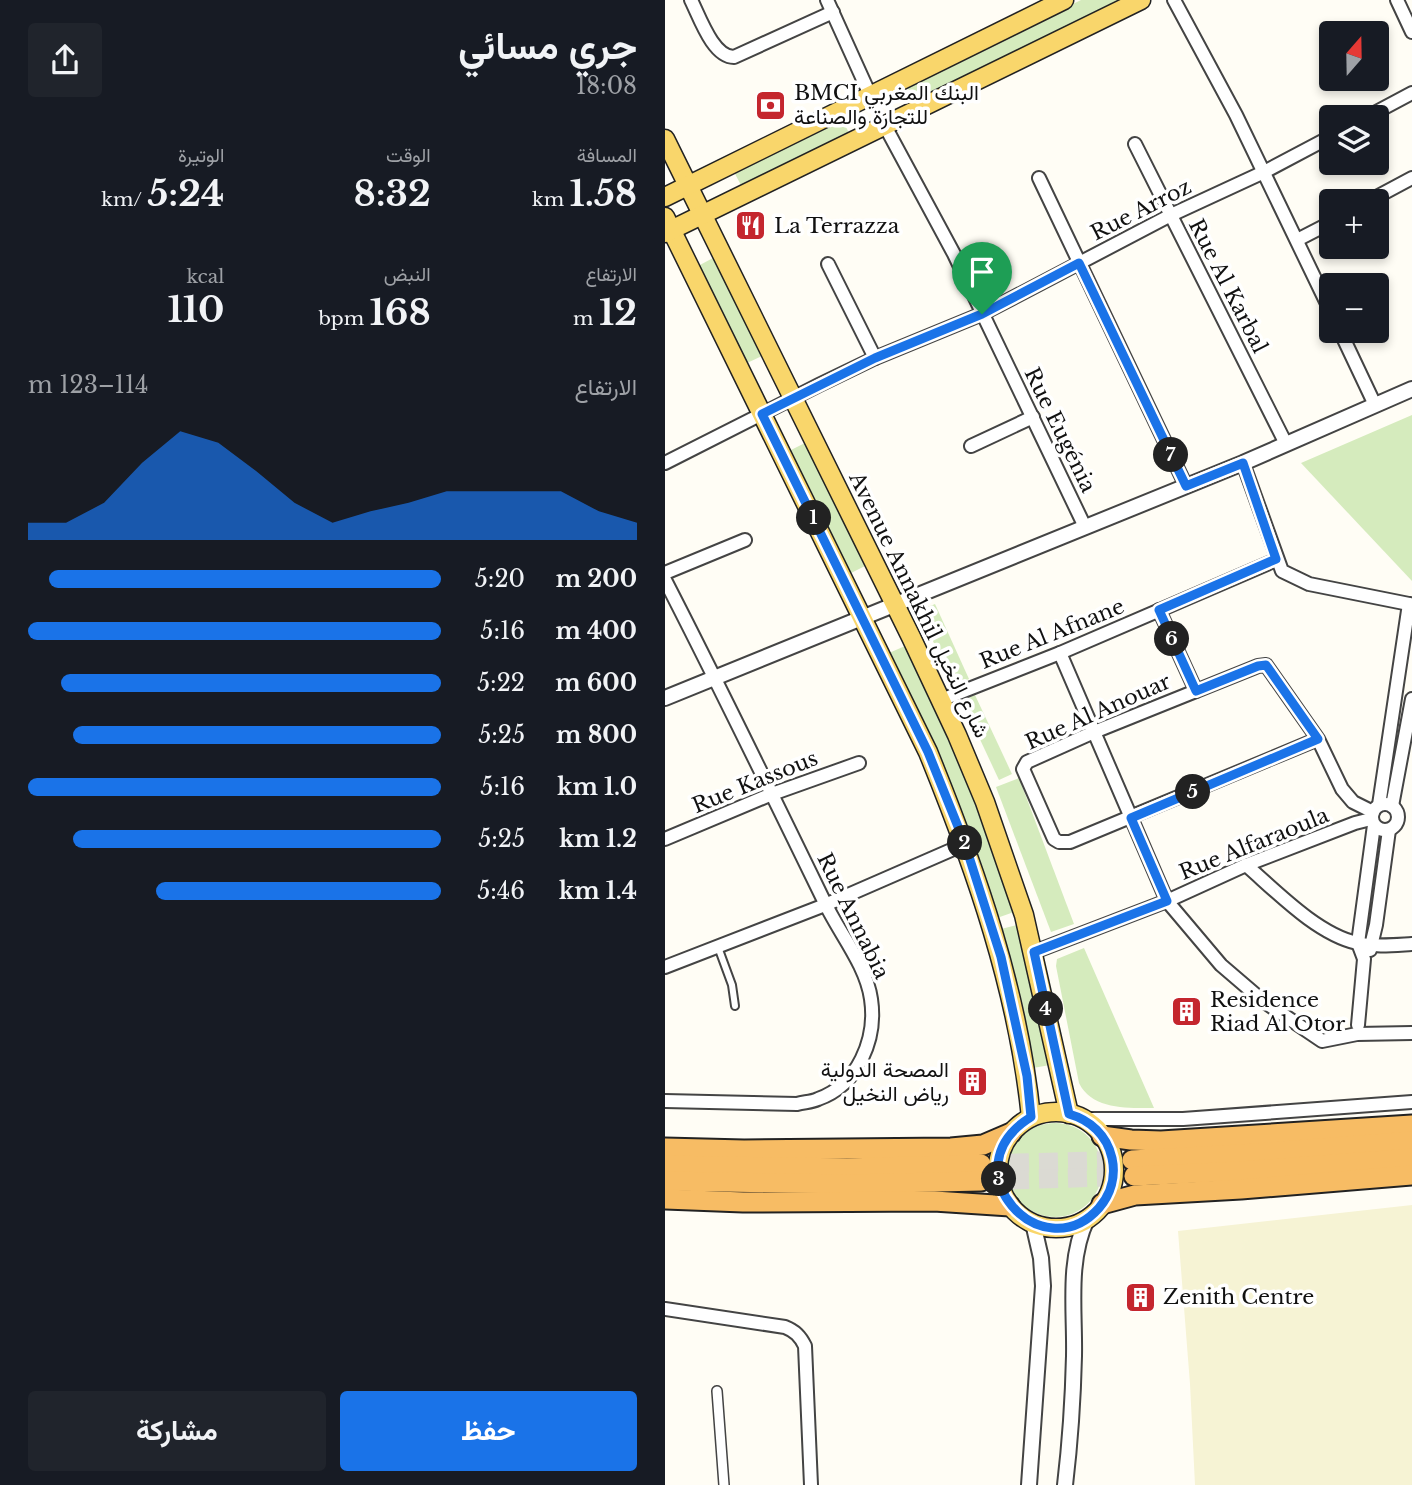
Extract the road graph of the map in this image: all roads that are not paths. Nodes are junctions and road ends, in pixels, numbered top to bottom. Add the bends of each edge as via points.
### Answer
1 (691, 0) edge
2 (1064, 0) edge
3 (1141, 0) edge
4 (1174, 0) edge
5 (1398, 0) edge
6 (830, 6) edge
7 (1412, 32) edge
8 (1412, 93) edge
9 (870, 95) junction
10 (1389, 105) edge
11 (885, 126) junction
12 (665, 139) edge
13 (1319, 143) edge
14 (1135, 144) dead end
15 (1263, 172) junction
16 (1039, 178) dead end
17 (1412, 178) edge
18 (688, 186) junction
19 (1389, 190) edge
20 (665, 197) edge
21 (702, 214) junction
22 (1171, 215) junction
23 (667, 226) edge
24 (1319, 229) edge
25 (1297, 240) junction
26 (1079, 263) junction
27 (828, 264) dead end
28 (1319, 287) edge
29 (982, 314) junction
30 (1346, 343) edge
31 (875, 358) junction
32 (1412, 390) edge
33 (793, 398) junction
34 (1375, 405) junction
35 (762, 414) junction
36 (1033, 417) junction
37 (1286, 444) junction
38 (971, 446) dead end
39 (665, 463) edge
40 (1243, 463) junction
41 (1186, 486) junction
42 (1085, 527) junction
43 (745, 540) dead end
44 (1276, 559) junction
45 (665, 573) edge
46 (665, 580) edge
47 (895, 605) junction
48 (1411, 606) edge
49 (1159, 610) junction
50 (863, 618) junction
51 (1060, 653) junction
52 (1269, 667) joint
53 (715, 678) junction
54 (1196, 691) junction
55 (665, 698) edge
56 (1412, 699) edge
57 (941, 700) junction
58 (1094, 732) junction
59 (1318, 739) junction
60 (859, 762) dead end
61 (772, 794) junction
62 (1378, 813) junction
63 (1131, 818) junction
64 (1412, 822) edge
65 (1393, 825) junction
66 (665, 839) edge
67 (965, 844) junction
68 (1246, 865) junction
69 (1167, 901) junction
70 (825, 905) junction
71 (1358, 943) junction
72 (1412, 944) edge
73 (1372, 945) junction
74 (718, 947) junction
75 (1034, 952) junction
76 (1364, 959) junction
77 (665, 967) edge
78 (735, 1006) dead end
79 (1358, 1025) dead end
80 (1412, 1033) edge
81 (665, 1101) edge
82 (1412, 1102) edge
83 (1075, 1116) junction
84 (1031, 1117) junction
85 (1412, 1125) edge
86 (1011, 1133) junction
87 (1102, 1136) junction
88 (1412, 1141) edge
89 (665, 1148) edge
90 (1412, 1158) edge
91 (665, 1165) edge
92 (1412, 1175) edge
93 (665, 1181) edge
94 (665, 1199) edge
95 (1102, 1204) junction
96 (1010, 1206) junction
97 (1087, 1219) junction
98 (1033, 1223) junction
99 (665, 1309) edge
100 (717, 1391) dead end
101 (723, 1485) edge
102 (810, 1485) edge
103 (1028, 1485) edge
104 (1065, 1485) edge

1 - 6 street via 717,50 728,57
2 - 9 main road
3 - 11 main road
4 - 15 street
5 - 7 street
6 - 9 street
8 - 10 street
9 - 18 main road
11 - 21 main road
11 - 29 street, Rue Eugénia
12 - 18 main road, Avenue Annakhil شارع النخيل
13 - 15 street, Rue Arroz
14 - 22 street, Rue Al Karbal
15 - 22 street, Rue Arroz
15 - 25 street
16 - 26 street
17 - 19 street
18 - 20 main road
18 - 21 main road, Avenue Annakhil شارع النخيل
21 - 23 main road
21 - 33 main road, Avenue Annakhil شارع النخيل
22 - 26 street, Rue Arroz
22 - 37 street, Rue Al Karbal
23 - 35 main road
24 - 25 street
25 - 28 street
26 - 29 street, Rue Arroz
26 - 41 street
27 - 31 street
29 - 31 street, Rue Arroz
29 - 36 street, Rue Eugénia
30 - 34 street
31 - 33 street, Rue Arroz
32 - 34 street
33 - 35 street, Rue Arroz
33 - 47 main road, Avenue Annakhil شارع النخيل
34 - 37 street
35 - 39 street, Rue Arroz
35 - 50 main road
36 - 38 street
36 - 42 street, Rue Eugénia
37 - 40 street
40 - 41 street
40 - 44 street
41 - 42 street
42 - 47 street
43 - 45 street
44 - 48 street via 1282,571 1308,583
44 - 49 street, Rue Al Afnane
46 - 53 street, Rue Annabia
47 - 50 street
47 - 57 main road, Avenue Annakhil شارع النخيل
48 - 62 street
49 - 51 street, Rue Al Afnane
49 - 54 street
50 - 53 street
50 - 67 main road via 928,752
51 - 57 street, Rue Al Afnane
51 - 58 street
52 - 54 street, Rue Al Anouar via 1258,666
52 - 59 street, Rue Alfaraoula
53 - 55 street
53 - 61 street, Rue Annabia
54 - 58 street, Rue Al Anouar
56 - 62 street
57 - 75 main road, Avenue Annakhil شارع النخيل via 989,812
58 - 63 street
58 - 63 street, Rue Al Anouar via 1027,762 1023,769 1059,842
59 - 62 street, Rue Alfaraoula via 1342,789 1353,802
59 - 63 street
60 - 61 street, Rue Kassous
61 - 66 street, Rue Kassous
61 - 70 street, Rue Annabia
62 - 65 street via 1381,830
62 - 65 street via 1398,814
62 - 68 street, Rue Alfaraoula
62 - 71 street
63 - 69 street
64 - 65 street
65 - 73 street
67 - 70 street
67 - 84 main road via 1004,970
68 - 69 street, Rue Alfaraoula
68 - 71 street via 1325,929
69 - 75 street, Rue Alfaraoula
69 - 80 street via 1221,965 1263,1001 1322,1041 1357,1034
70 - 74 street
70 - 81 street, Rue Annabia via 867,981 871,1001 870,1038 850,1077 818,1100 797,1104
71 - 73 street
71 - 76 street
72 - 73 street
73 - 76 street
74 - 77 street
74 - 78 lane
75 - 83 main road, Avenue Annakhil شارع النخيل
76 - 79 street
82 - 83 street via 1183,1119
83 - 84 main road via 1056,1112
83 - 87 main road
84 - 86 main road
85 - 87 highway via 1161,1141
86 - 89 highway via 983,1145 951,1148
86 - 96 main road via 997,1170
87 - 95 main road via 1114,1170
88 - 90 highway via 1239,1154 1133,1168 1240,1171
91 - 93 highway via 981,1172 847,1184
92 - 95 highway via 1135,1195
94 - 96 highway
95 - 97 main road
96 - 98 main road
97 - 98 main road via 1066,1227
97 - 104 street via 1075,1254 1074,1366
98 - 103 street via 1043,1286
99 - 102 street via 785,1327 800,1337 805,1346
100 - 101 street

